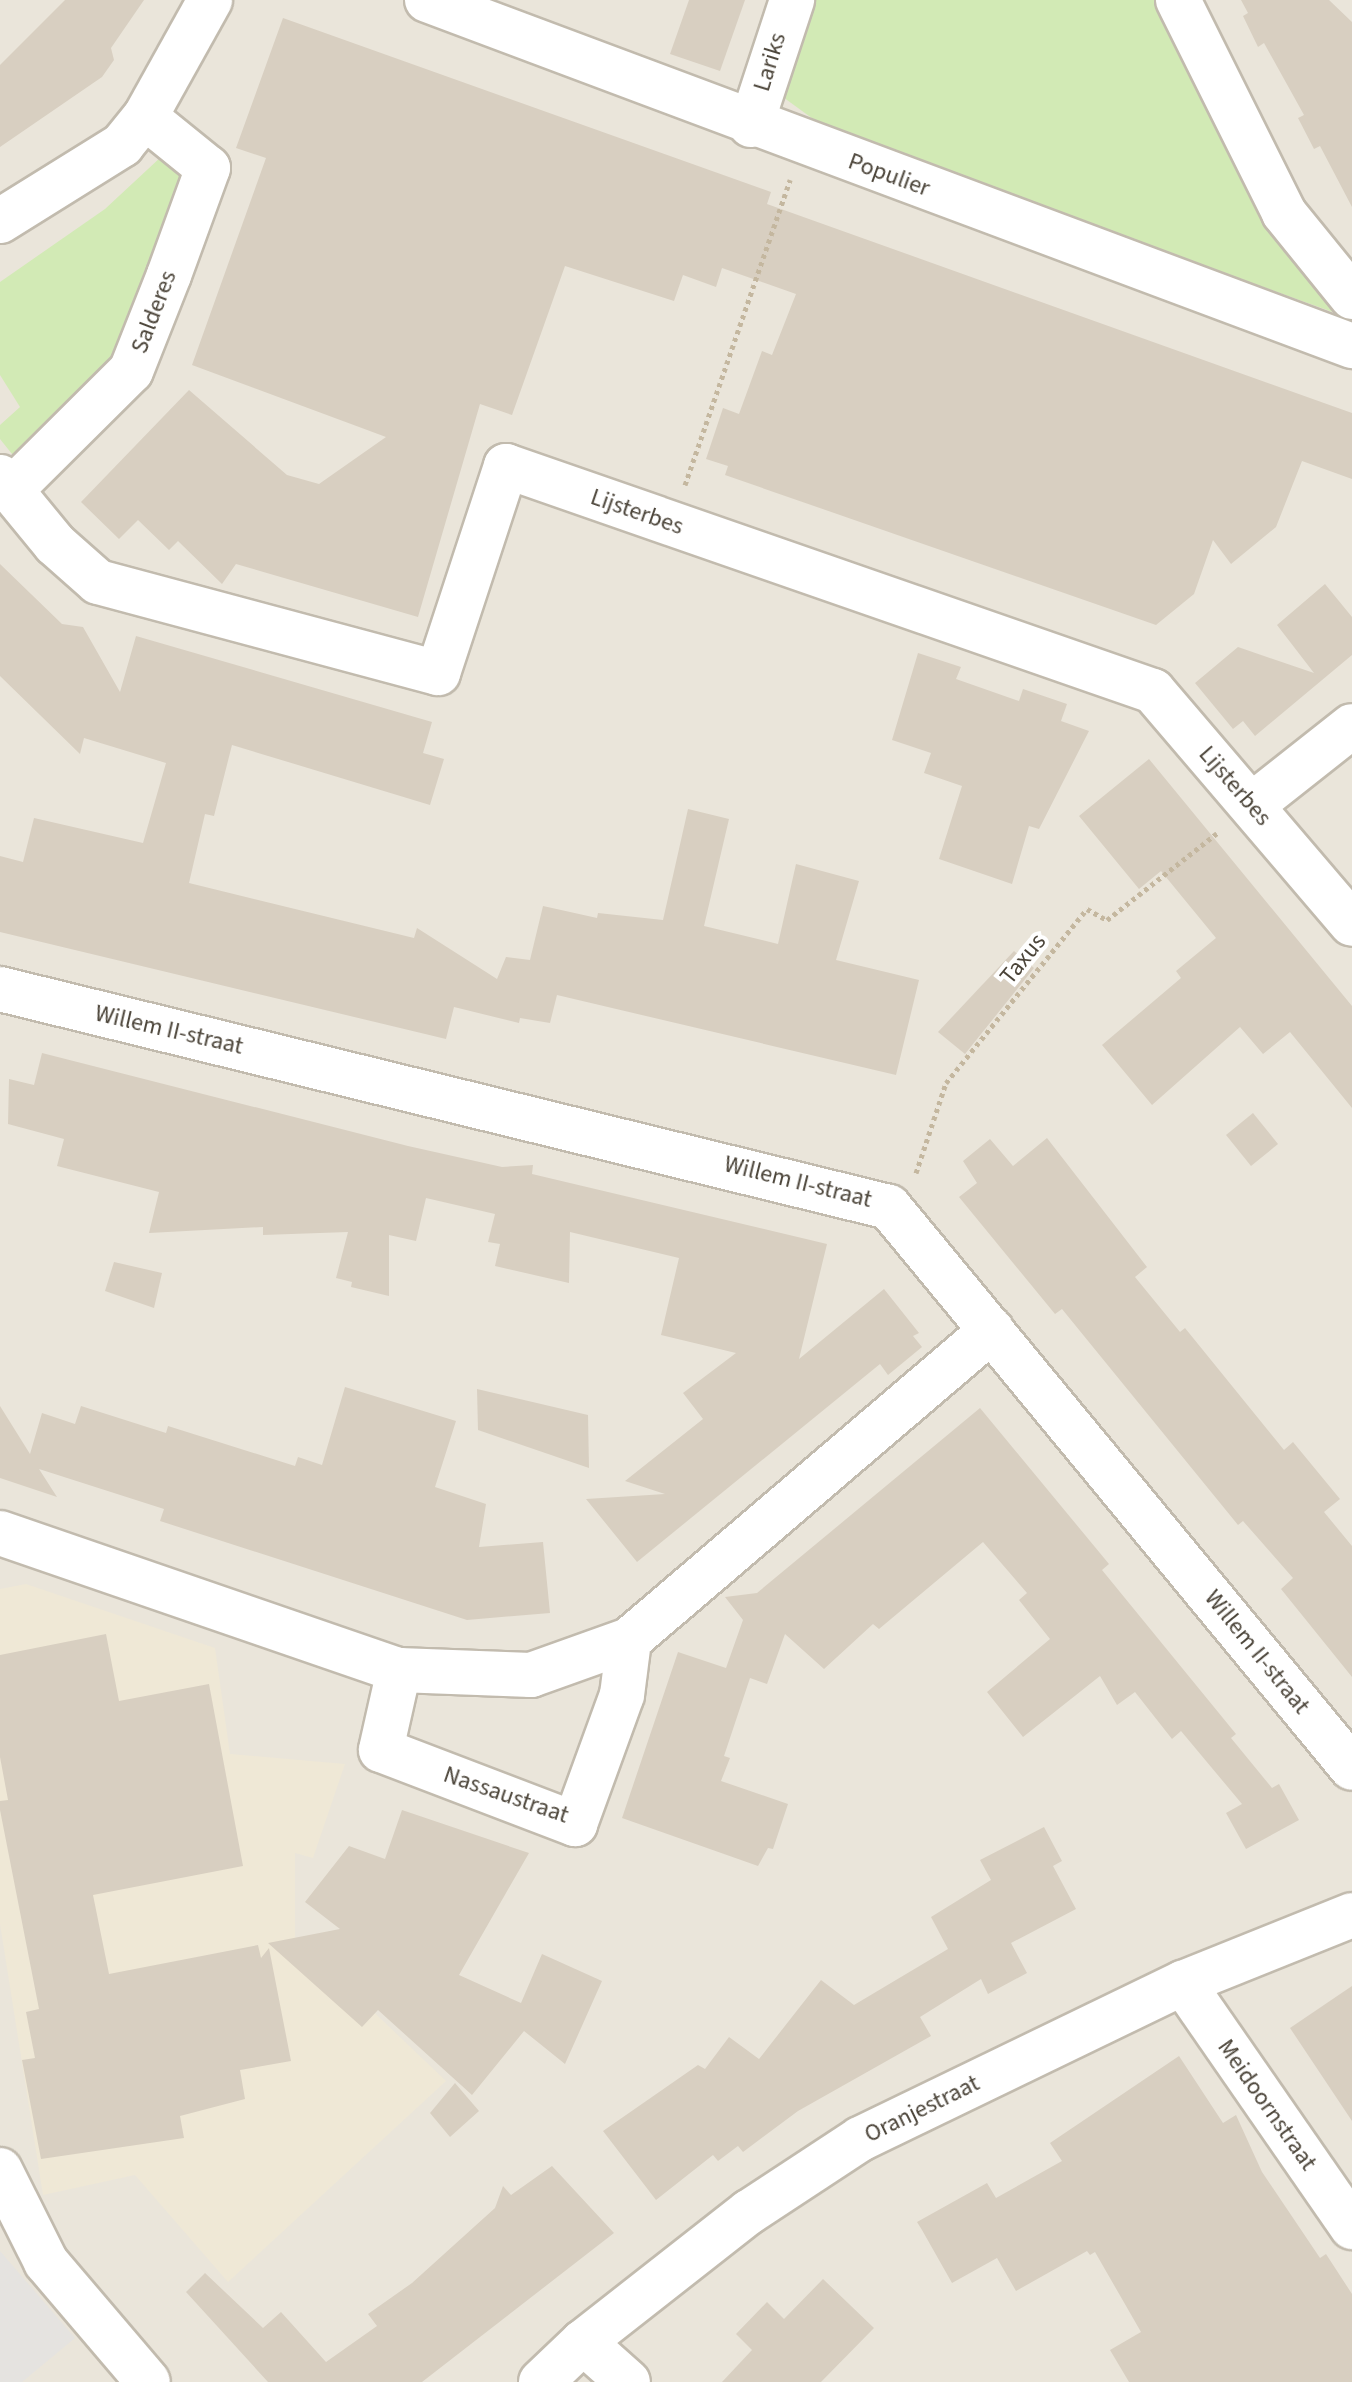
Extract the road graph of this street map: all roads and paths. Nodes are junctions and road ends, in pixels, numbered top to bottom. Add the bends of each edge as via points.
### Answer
1 (210, 0) edge
2 (427, 0) edge
3 (792, 0) edge
4 (1178, 0) edge
5 (145, 117) junction
6 (751, 125) junction
7 (803, 142) junction
8 (0, 221) edge
9 (1352, 297) edge
10 (1352, 346) edge
11 (5, 484) edge
12 (672, 524) junction
13 (1352, 726) edge
14 (1252, 805) junction
15 (1352, 924) edge
16 (0, 989) edge
17 (900, 1218) junction
18 (992, 1330) junction
19 (0, 1533) edge
20 (629, 1640) junction
21 (399, 1670) junction
22 (1352, 1768) edge
23 (1352, 1915) edge
24 (1183, 1983) junction
25 (0, 2170) edge
26 (1352, 2227) edge
27 (583, 2342) junction
28 (148, 2382) edge
29 (541, 2382) edge
30 (628, 2382) edge

1 - 5 street
2 - 6 street, Populier
3 - 6 street, Lariks
4 - 9 street via 1284,213
5 - 8 street via 122,145
5 - 11 street, Salderes via 208,168 174,262 131,371
6 - 7 street, Populier
7 - 10 street, Populier
7 - 12 path
11 - 12 street, Lijsterbes via 55,544 98,582 438,673 506,466
12 - 14 street, Lijsterbes via 1153,691
13 - 14 street
14 - 15 street, Lijsterbes
14 - 17 path, Taxus via 1107,920 1087,909 946,1083
16 - 17 street, Willem II-straat via 863,1196
17 - 18 street, Willem II-straat
18 - 20 street
18 - 22 street, Willem II-straat
19 - 21 street
20 - 21 street via 531,1675
20 - 21 street, Nassaustraat via 622,1695 575,1824 381,1750
23 - 24 street, Oranjestraat
24 - 26 street, Meidoornstraat
24 - 27 street, Oranjestraat via 860,2139 749,2212
25 - 28 street via 46,2262
27 - 29 street, Oranjestraat
27 - 30 street

